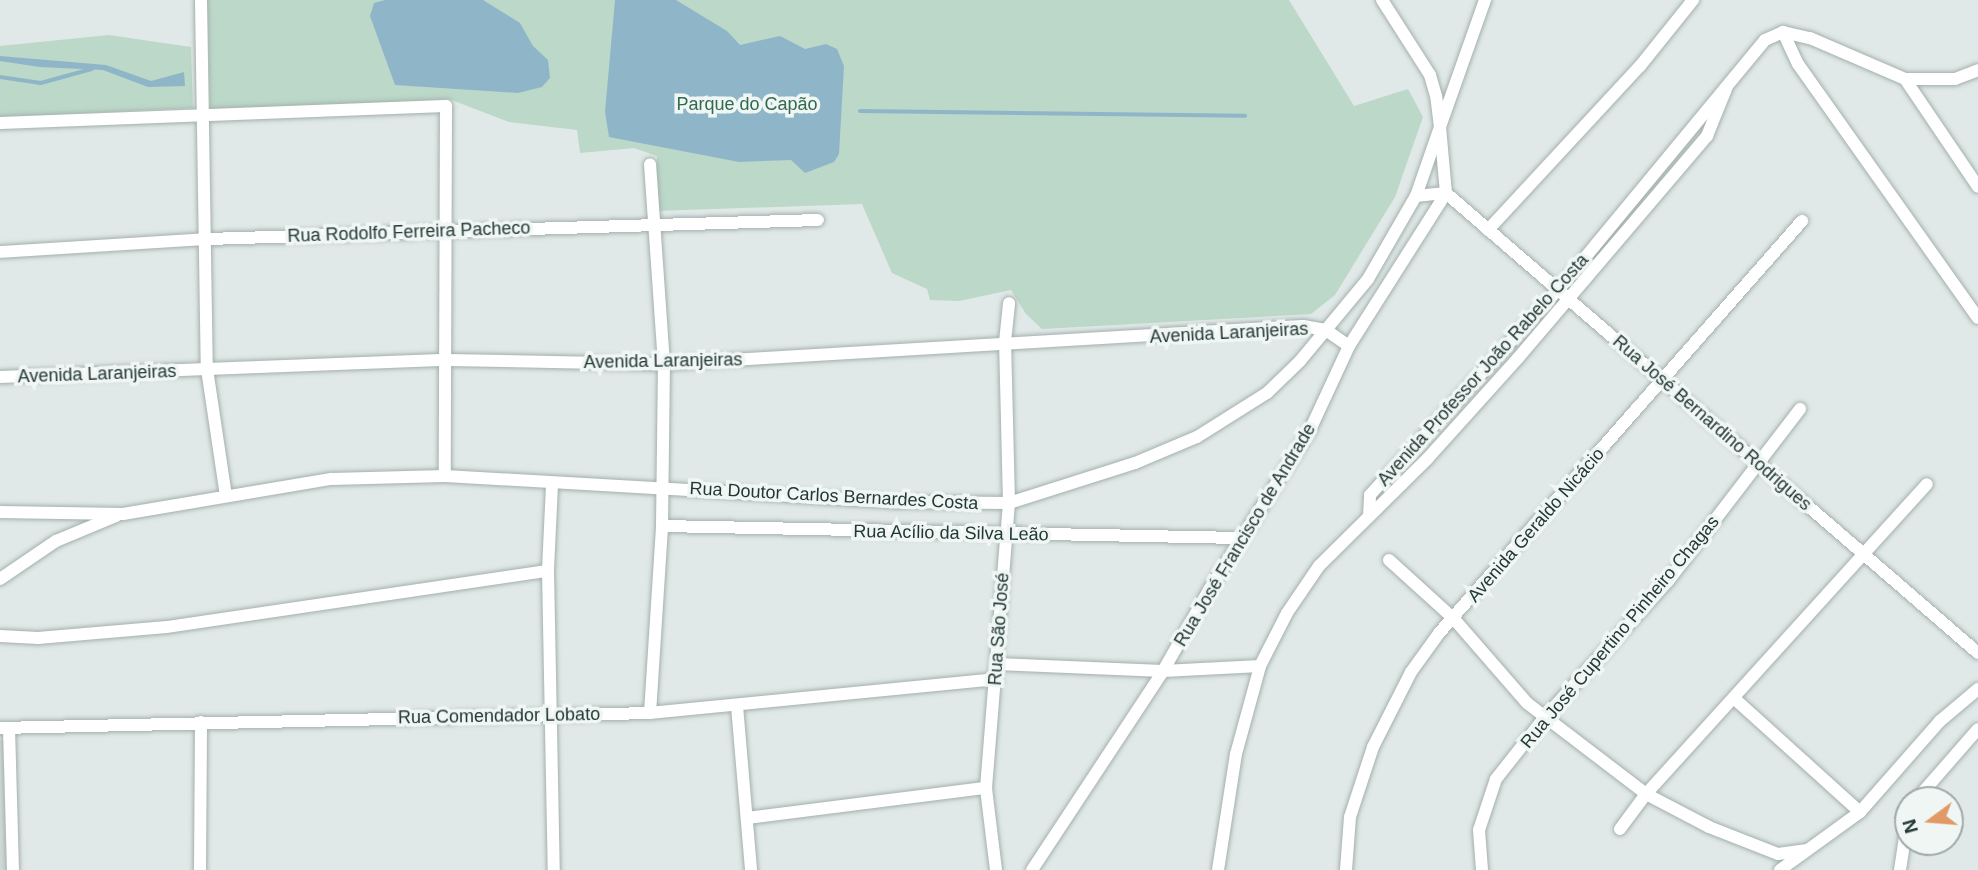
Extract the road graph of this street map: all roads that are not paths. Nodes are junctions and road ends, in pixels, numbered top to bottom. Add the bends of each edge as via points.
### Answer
1 (201, 0) edge
2 (1382, 0) edge
3 (1485, 0) edge
4 (1693, 1) edge
5 (1783, 32) junction
6 (1978, 70) edge
7 (1905, 79) junction
8 (1726, 89) junction
9 (204, 116) junction
10 (0, 123) edge
11 (1440, 127) junction
12 (650, 164) dead end
13 (1662, 165) junction
14 (1672, 175) junction
15 (1978, 187) edge
16 (1446, 193) junction
17 (1416, 196) junction
18 (818, 220) dead end
19 (1802, 222) dead end
20 (651, 223) junction
21 (1488, 230) junction
22 (445, 231) junction
23 (207, 239) junction
24 (0, 252) edge
25 (1559, 289) junction
26 (1569, 300) junction
27 (1009, 303) dead end
28 (1978, 318) edge
29 (1326, 330) junction
30 (1005, 342) junction
31 (1349, 346) junction
32 (1506, 347) junction
33 (1518, 358) junction
34 (447, 360) junction
35 (664, 364) junction
36 (207, 369) junction
37 (0, 377) edge
38 (1663, 381) junction
39 (1800, 409) dead end
40 (1416, 447) junction
41 (1428, 458) junction
42 (1760, 464) junction
43 (445, 476) junction
44 (1927, 484) dead end
45 (552, 485) junction
46 (663, 488) junction
47 (226, 496) junction
48 (1009, 503) junction
49 (0, 512) edge
50 (123, 514) junction
51 (1370, 516) junction
52 (662, 526) junction
53 (1006, 534) junction
54 (1241, 538) junction
55 (1862, 553) junction
56 (1389, 561) dead end
57 (548, 571) junction
58 (0, 579) edge
59 (1454, 619) junction
60 (0, 636) edge
61 (1978, 653) edge
62 (997, 664) junction
63 (1261, 666) junction
64 (1163, 671) junction
65 (996, 679) junction
66 (1978, 689) edge
67 (1736, 700) junction
68 (737, 706) junction
69 (650, 713) junction
70 (552, 715) junction
71 (1545, 717) junction
72 (201, 722) junction
73 (4, 728) edge
74 (1978, 729) edge
75 (1928, 786) edge
76 (986, 788) junction
77 (1646, 794) junction
78 (1860, 812) junction
79 (747, 818) junction
80 (1620, 829) dead end
81 (1806, 850) junction
82 (13, 870) edge
83 (200, 870) edge
84 (554, 870) edge
85 (751, 870) edge
86 (996, 870) edge
87 (1032, 870) edge
88 (1218, 870) edge
89 (1346, 870) edge
90 (1482, 870) edge
91 (1780, 870) edge

1 - 9 street
2 - 11 street via 1430,75
3 - 11 street, Rua Doutor Carlos Bernardes Costa
4 - 21 street
5 - 7 street via 1856,54
5 - 8 street, Avenida Professor João Rabelo Costa via 1759,46
5 - 28 street via 1798,64
6 - 7 street via 1955,79
7 - 15 street
8 - 13 street, Avenida Professor João Rabelo Costa
8 - 14 street via 1707,136
9 - 10 street
9 - 22 street via 446,106
9 - 23 street
11 - 16 street
11 - 17 street, Rua Doutor Carlos Bernardes Costa
12 - 20 street
13 - 14 street
13 - 25 street, Avenida Professor João Rabelo Costa
14 - 26 street
16 - 17 street
16 - 21 street, Rua José Bernardino Rodrigues
16 - 31 street, Rua José Francisco de Andrade
17 - 29 street, Rua Doutor Carlos Bernardes Costa via 1368,279
18 - 20 street, Rua Rodolfo Ferreira Pacheco
19 - 38 street, Avenida Geraldo Nicácio
20 - 22 street, Rua Rodolfo Ferreira Pacheco
20 - 35 street
21 - 25 street, Rua José Bernardino Rodrigues
22 - 23 street, Rua Rodolfo Ferreira Pacheco
22 - 34 street
23 - 24 street, Rua Rodolfo Ferreira Pacheco
23 - 36 street
25 - 26 street, Rua José Bernardino Rodrigues
25 - 32 street, Avenida Professor João Rabelo Costa
26 - 33 street
26 - 38 street, Rua José Bernardino Rodrigues
27 - 30 street, Rua São José
29 - 30 street, Avenida Laranjeiras via 1303,326
29 - 31 street
29 - 48 street, Rua Doutor Carlos Bernardes Costa via 1267,393 1197,437 1135,463
30 - 35 street, Avenida Laranjeiras
30 - 48 street, Rua São José
31 - 54 street, Rua José Francisco de Andrade via 1310,430
32 - 33 street
32 - 40 street, Avenida Professor João Rabelo Costa
33 - 41 street
34 - 35 street, Avenida Laranjeiras
34 - 36 street, Avenida Laranjeiras
34 - 43 street
35 - 46 street
36 - 37 street, Avenida Laranjeiras
36 - 47 street
38 - 42 street, Rua José Bernardino Rodrigues
38 - 59 street, Avenida Geraldo Nicácio
39 - 42 street, Rua José Cupertino Pinheiro Chagas
40 - 41 street
40 - 51 street, Avenida Professor João Rabelo Costa via 1370,495
41 - 51 street
42 - 55 street, Rua José Bernardino Rodrigues
42 - 71 street, Rua José Cupertino Pinheiro Chagas via 1668,581
43 - 45 street, Rua Doutor Carlos Bernardes Costa
43 - 47 street, Rua Doutor Carlos Bernardes Costa via 331,479
44 - 55 street
45 - 46 street, Rua Doutor Carlos Bernardes Costa
45 - 57 street
46 - 48 street, Rua Doutor Carlos Bernardes Costa via 899,502
46 - 52 street
47 - 50 street, Rua Doutor Carlos Bernardes Costa
48 - 53 street, Rua São José
49 - 50 street, Rua Doutor Carlos Bernardes Costa
50 - 58 street via 57,541
51 - 63 street, Avenida Professor João Rabelo Costa via 1319,566 1287,612
52 - 53 street, Rua Acílio da Silva Leão
52 - 69 street
53 - 54 street, Rua Acílio da Silva Leão
53 - 62 street, Rua São José
54 - 64 street, Rua José Francisco de Andrade
55 - 61 street, Rua José Bernardino Rodrigues
55 - 67 street
56 - 59 street
57 - 60 street via 167,627 38,638
57 - 70 street
59 - 71 street via 1527,703
59 - 89 street, Avenida Geraldo Nicácio via 1411,672 1373,747 1350,817
62 - 64 street
62 - 65 street, Rua São José
63 - 64 street
63 - 88 street, Avenida Professor João Rabelo Costa via 1236,754
64 - 87 street, Rua José Francisco de Andrade
65 - 68 street, Rua Comendador Lobato
65 - 76 street, Rua São José
66 - 78 street via 1940,721
67 - 77 street
67 - 78 street
68 - 69 street, Rua Comendador Lobato
68 - 79 street
69 - 70 street, Rua Comendador Lobato
70 - 72 street, Rua Comendador Lobato
70 - 84 street
71 - 77 street
71 - 90 street, Rua José Cupertino Pinheiro Chagas via 1496,779 1479,830
72 - 73 street, Rua Comendador Lobato
72 - 83 street
73 - 82 street
74 - 75 street
76 - 79 street
76 - 86 street, Rua São José
77 - 80 street
77 - 81 street via 1709,827 1779,854
78 - 81 street
79 - 85 street
81 - 91 street

